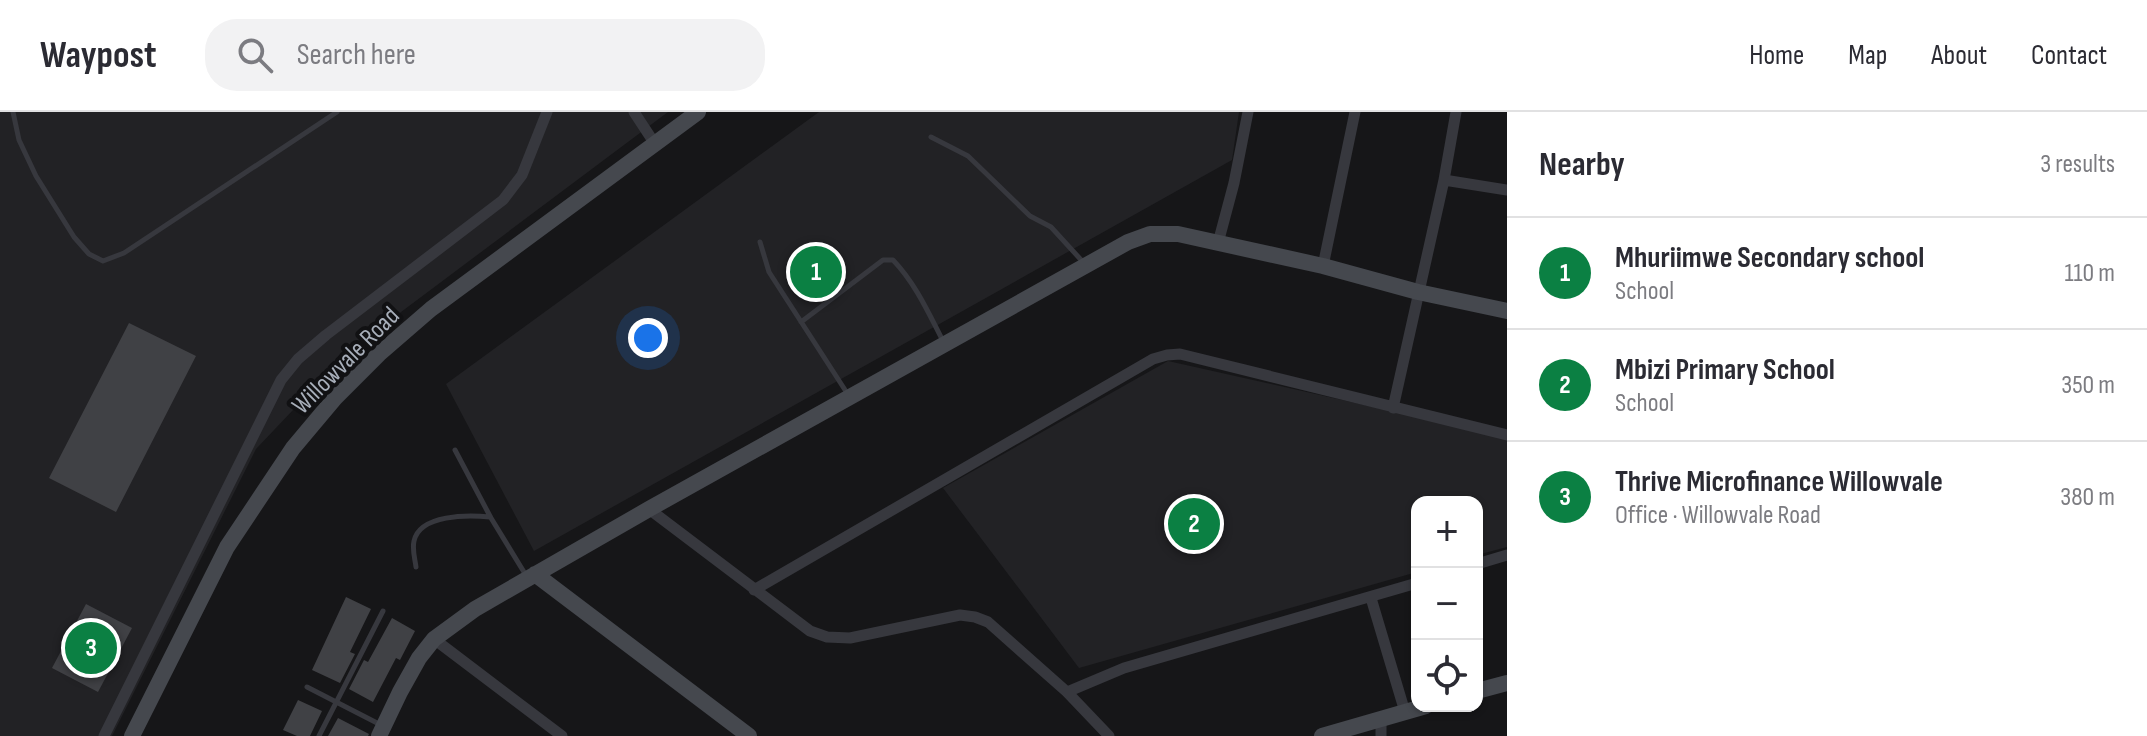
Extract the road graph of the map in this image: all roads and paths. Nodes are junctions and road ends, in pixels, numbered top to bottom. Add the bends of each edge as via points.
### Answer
1 (13, 112) edge
2 (337, 112) edge
3 (547, 112) edge
4 (634, 112) edge
5 (698, 112) edge
6 (1248, 112) edge
7 (1355, 112) edge
8 (1456, 112) edge
9 (931, 137) dead end
10 (655, 144) junction
11 (1444, 180) junction
12 (1507, 190) edge
13 (760, 242) dead end
14 (1218, 243) junction
15 (1086, 265) junction
16 (1323, 266) junction
17 (1418, 292) junction
18 (1507, 311) edge
19 (801, 322) junction
20 (944, 344) junction
21 (849, 398) junction
22 (1393, 408) junction
23 (1507, 435) edge
24 (455, 450) dead end
25 (649, 509) junction
26 (491, 518) junction
27 (1507, 555) edge
28 (1483, 562) edge
29 (416, 567) dead end
30 (531, 576) junction
31 (1411, 585) edge
32 (754, 590) junction
33 (1371, 598) junction
34 (383, 611) dead end
35 (434, 639) junction
36 (1507, 683) edge
37 (307, 687) dead end
38 (1483, 689) edge
39 (1067, 692) junction
40 (337, 702) junction
41 (1411, 710) edge
42 (1405, 712) junction
43 (1381, 727) edge
44 (382, 731) edge
45 (746, 734) edge
46 (104, 736) edge
47 (132, 736) edge
48 (319, 736) edge
49 (562, 736) edge
50 (1109, 736) edge
51 (1322, 736) edge

1 - 2 lane via 36,176 74,237 103,261 124,253
3 - 46 street via 522,175 503,200 316,343 281,380
4 - 10 street
5 - 10 street, Willowvale Road
6 - 14 street
7 - 16 street
8 - 11 street
9 - 15 lane via 968,156 1030,216 1051,227
10 - 47 street, Willowvale Road via 431,309 335,398 293,448 227,547
11 - 12 street
11 - 17 street
13 - 19 lane via 769,272
14 - 15 street via 1150,234
14 - 16 street
15 - 20 street
16 - 17 street
17 - 18 street
17 - 22 street
19 - 20 lane via 883,260 893,260 920,296
19 - 21 lane
20 - 21 street
21 - 25 street
22 - 23 street
22 - 32 street via 1167,355
24 - 26 lane
25 - 30 street
25 - 32 street
26 - 29 lane via 469,515 417,531 412,545
26 - 30 lane
27 - 28 street
30 - 35 street
30 - 45 street
31 - 33 street
32 - 39 street via 810,631 827,637 850,638 960,615 975,617 988,622
33 - 39 street via 1124,668
33 - 42 street
34 - 40 lane
35 - 44 street
35 - 49 street
36 - 38 street
37 - 40 lane
39 - 50 street
40 - 44 lane
40 - 48 lane
41 - 42 street
42 - 43 street
43 - 51 street

